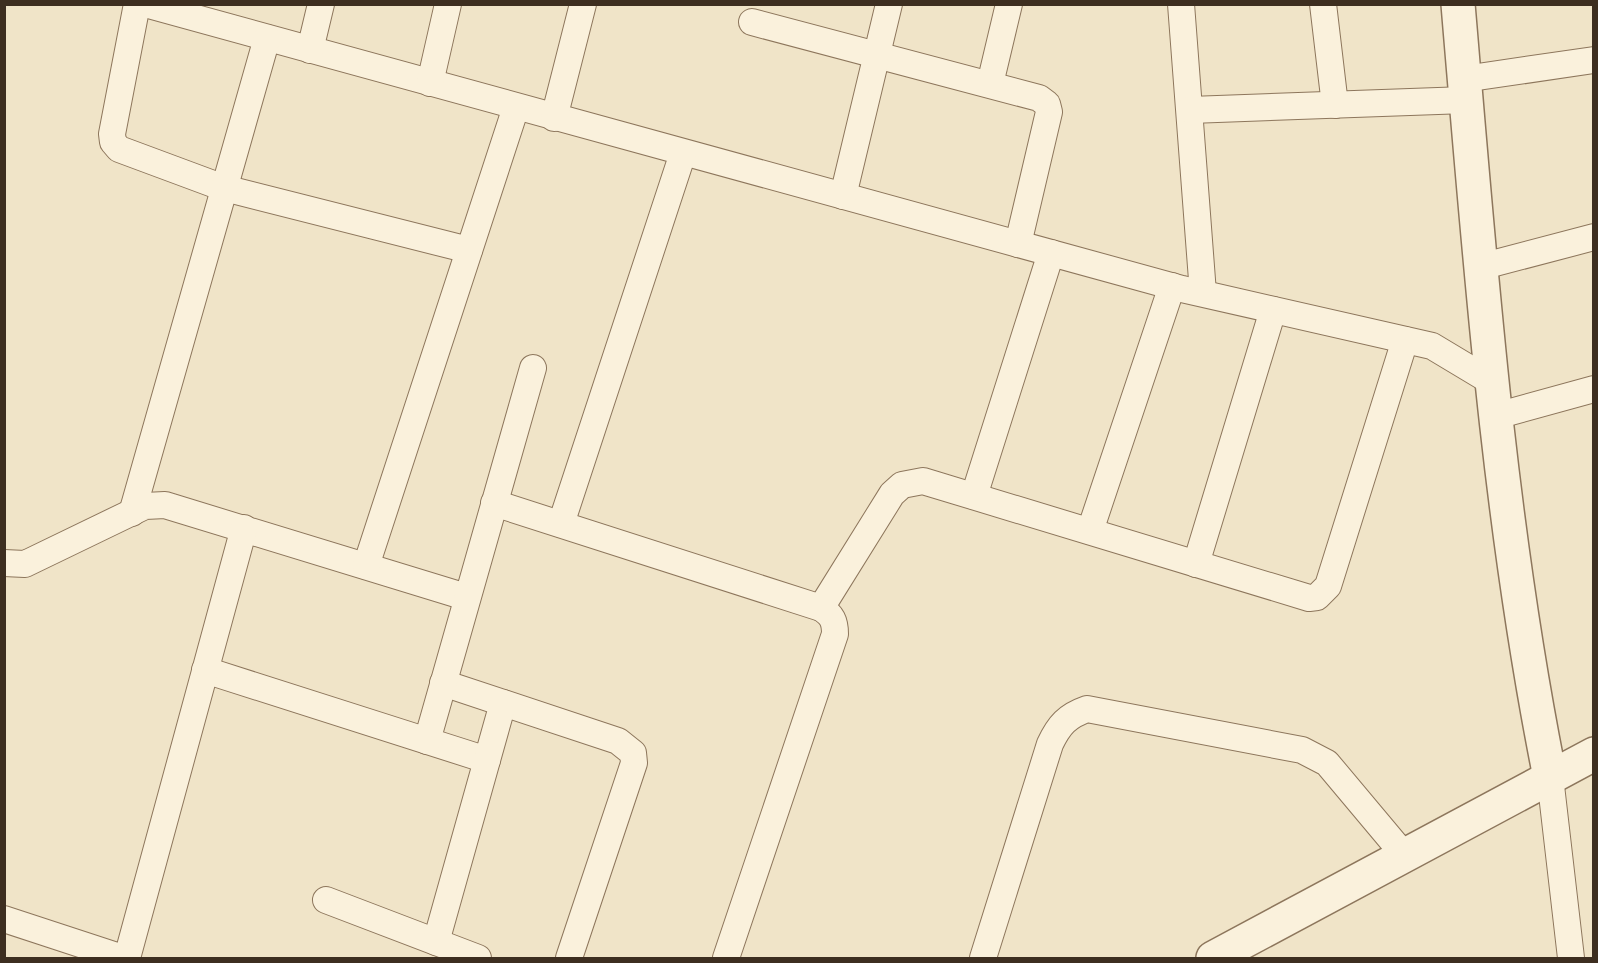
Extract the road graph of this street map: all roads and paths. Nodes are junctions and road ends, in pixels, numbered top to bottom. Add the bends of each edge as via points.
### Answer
1 (137, 4) edge
2 (145, 4) edge
3 (321, 4) edge
4 (448, 4) edge
5 (583, 4) edge
6 (889, 4) edge
7 (1009, 4) edge
8 (1181, 4) edge
9 (1323, 4) edge
10 (1458, 4) edge
11 (752, 22) dead end
12 (267, 38) junction
13 (310, 50) junction
14 (877, 54) junction
15 (1593, 60) edge
16 (430, 83) junction
17 (990, 84) junction
18 (1465, 90) junction
19 (1335, 105) junction
20 (516, 106) junction
21 (1190, 110) junction
22 (554, 118) junction
23 (683, 153) junction
24 (224, 188) junction
25 (843, 196) junction
26 (1593, 237) edge
27 (1018, 244) junction
28 (469, 250) junction
29 (1051, 253) junction
30 (1480, 267) junction
31 (1172, 286) junction
32 (1203, 293) junction
33 (1274, 310) junction
34 (1405, 340) junction
35 (533, 368) dead end
36 (1492, 382) junction
37 (1593, 389) edge
38 (1496, 416) junction
39 (974, 496) junction
40 (494, 502) junction
41 (132, 513) junction
42 (561, 524) junction
43 (244, 528) junction
44 (1090, 531) junction
45 (4, 563) edge
46 (1196, 564) junction
47 (366, 566) junction
48 (466, 597) junction
49 (821, 608) junction
50 (205, 670) junction
51 (443, 683) junction
52 (503, 703) junction
53 (427, 741) junction
54 (1593, 754) edge
55 (487, 760) junction
56 (1550, 777) junction
57 (1405, 856) junction
58 (326, 900) dead end
59 (4, 919) edge
60 (436, 942) junction
61 (125, 958) edge
62 (478, 958) edge
63 (568, 958) edge
64 (726, 958) edge
65 (983, 958) edge
66 (1213, 958) edge
67 (1571, 958) edge

1 - 24 street via 113,142 126,153
2 - 12 street
3 - 13 street
4 - 16 street
5 - 22 street
6 - 14 street
7 - 17 street
8 - 21 street
9 - 19 street
10 - 18 street
11 - 14 street
12 - 13 street
12 - 24 street
13 - 16 street
14 - 17 street
14 - 25 street
15 - 18 street
16 - 20 street
17 - 27 street via 1039,98 1047,104 1049,112
18 - 19 street
18 - 30 street
19 - 21 street
20 - 22 street
20 - 28 street
21 - 32 street
22 - 23 street
23 - 25 street
23 - 42 street
24 - 28 street
24 - 41 street
25 - 27 street
26 - 30 street
27 - 29 street
28 - 47 street
29 - 31 street
29 - 39 street
30 - 36 street
31 - 32 street
31 - 44 street
32 - 33 street
33 - 34 street
33 - 46 street
34 - 36 street via 1442,349
34 - 46 street via 1323,592 1309,598
35 - 40 street
36 - 38 street
37 - 38 street
38 - 56 street via 1527,660
39 - 44 street
39 - 49 street via 923,481 902,485 892,494
40 - 42 street
40 - 48 street
41 - 43 street via 165,505
41 - 45 street via 25,564
42 - 49 street
43 - 47 street
43 - 50 street
44 - 46 street
47 - 48 street
48 - 51 street
49 - 64 street via 831,614 835,634
50 - 53 street
50 - 61 street
51 - 52 street
51 - 53 street
52 - 55 street
52 - 63 street via 618,741 633,753 634,763
53 - 55 street
54 - 56 street
55 - 60 street
56 - 57 street
56 - 67 street
57 - 65 street via 1327,763 1314,755 1087,709 1069,715 1050,744
57 - 66 street
58 - 60 street
59 - 61 street
60 - 62 street

